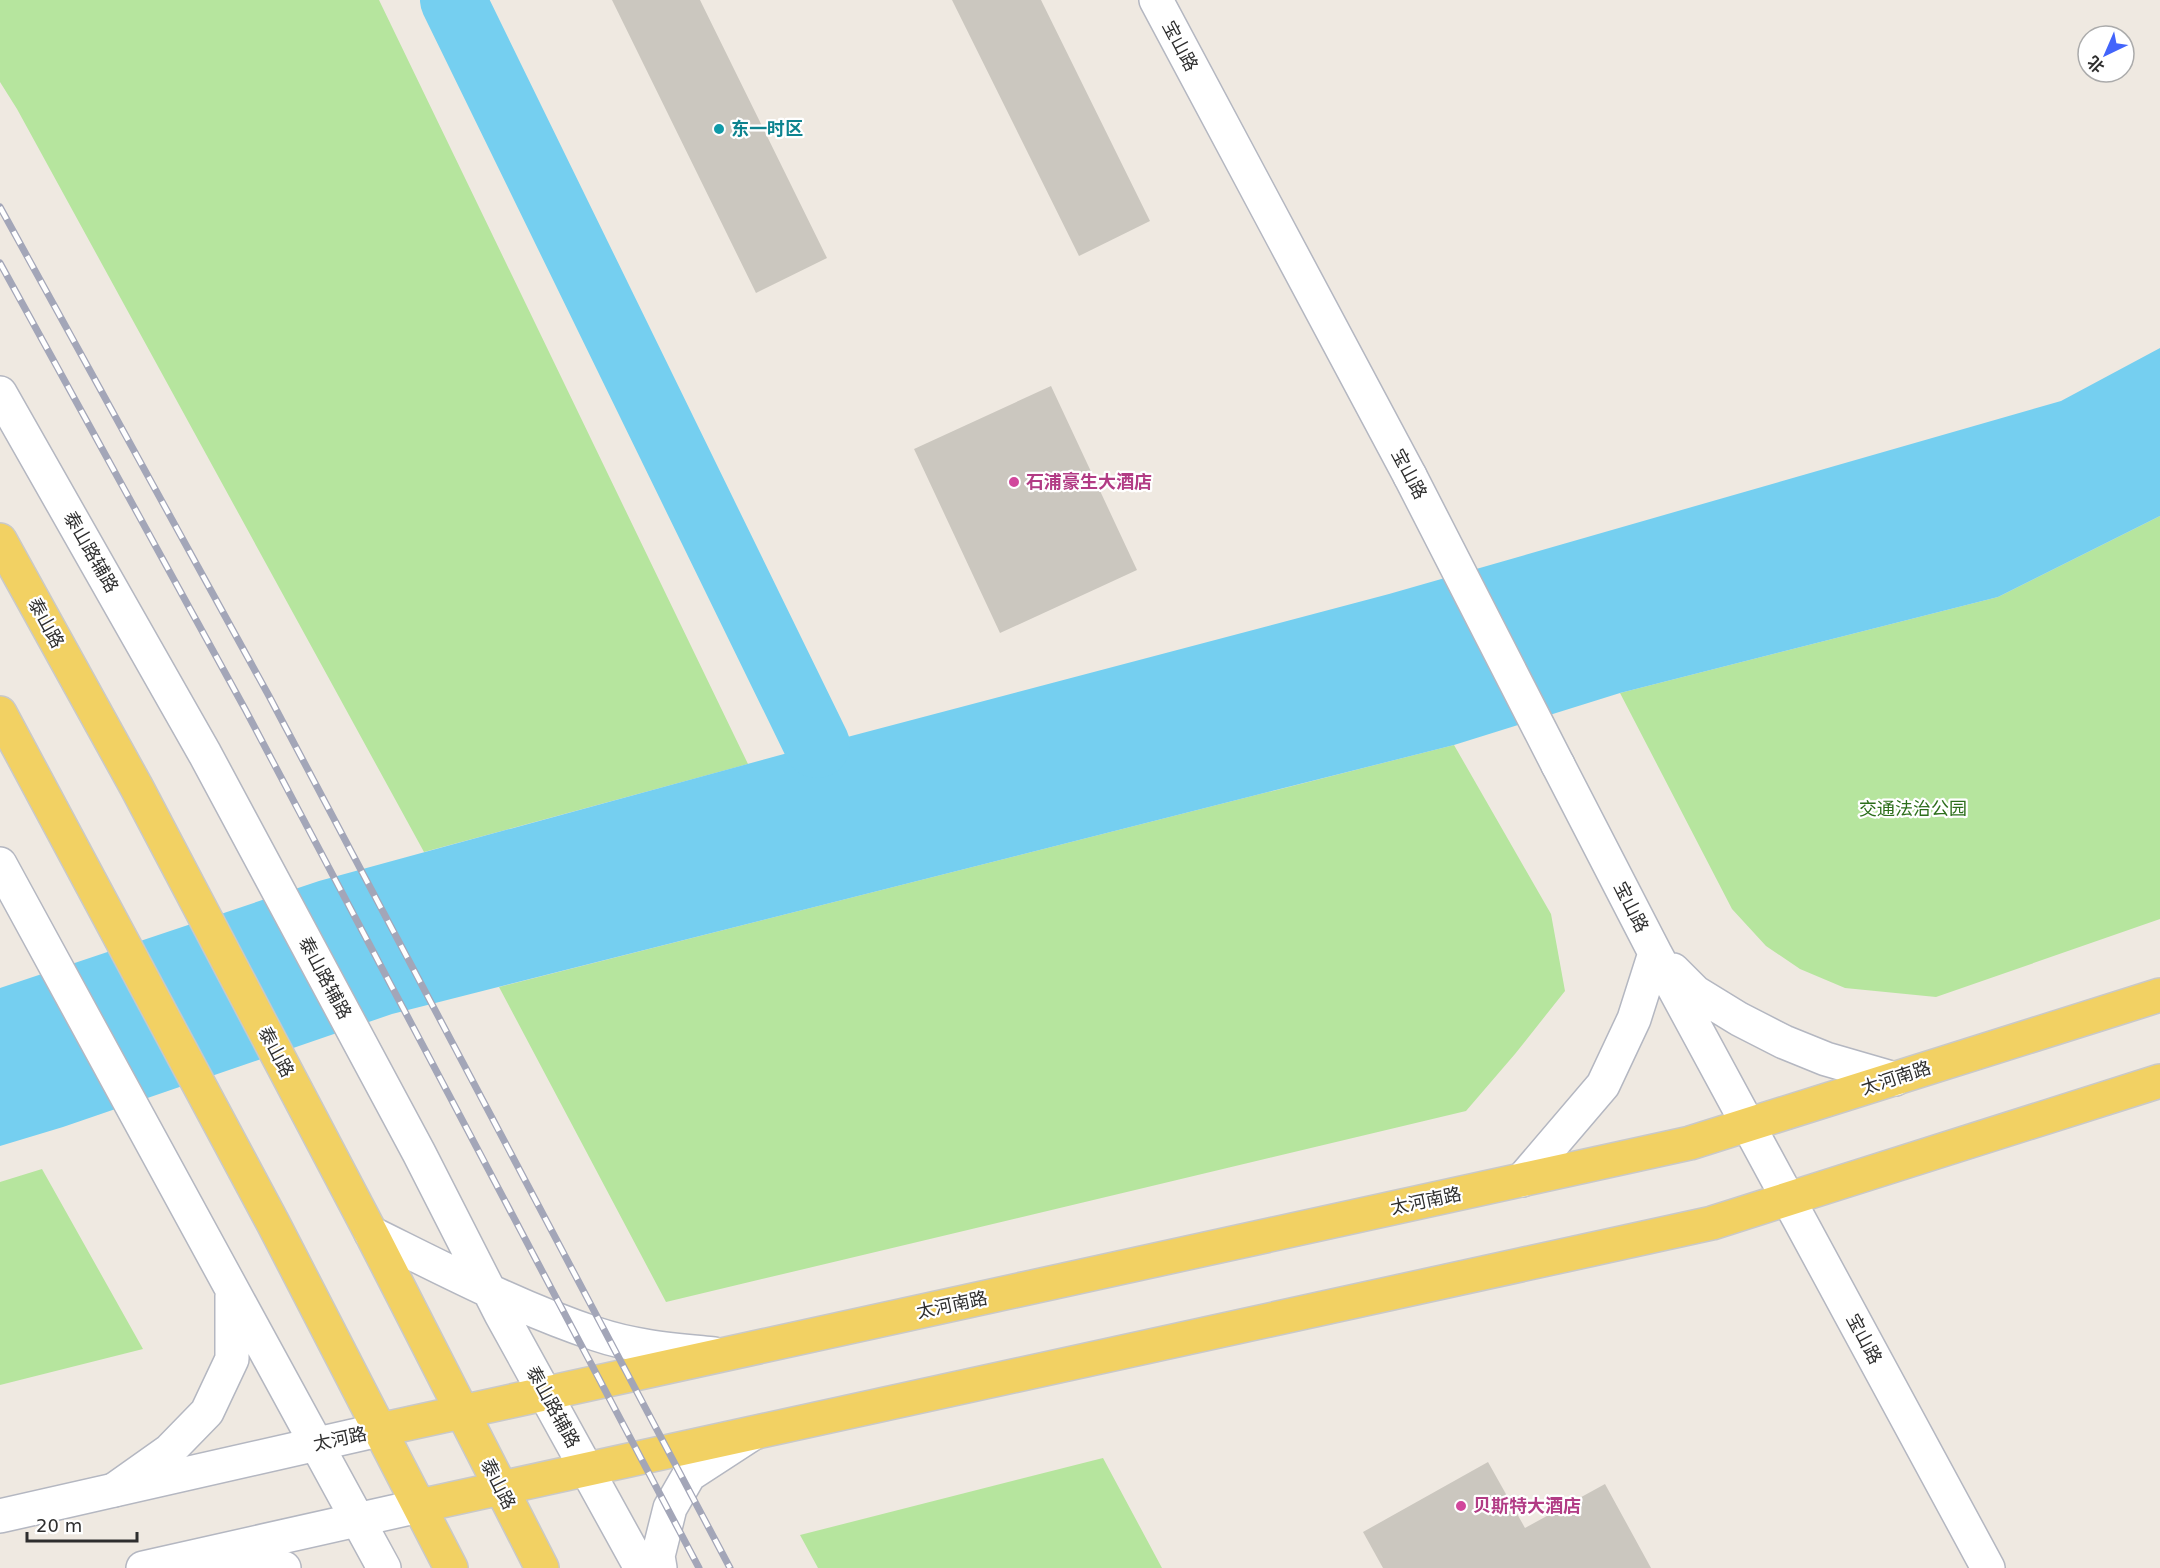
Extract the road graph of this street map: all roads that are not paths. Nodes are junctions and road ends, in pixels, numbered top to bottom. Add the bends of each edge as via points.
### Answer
1 (1156, 0) edge
2 (0, 393) edge
3 (0, 540) edge
4 (0, 713) edge
5 (0, 864) edge
6 (1655, 953) junction
7 (2160, 995) edge
8 (1894, 1079) junction
9 (2160, 1081) edge
10 (1748, 1125) junction
11 (1522, 1180) junction
12 (1788, 1198) junction
13 (370, 1233) junction
14 (232, 1291) junction
15 (489, 1291) junction
16 (724, 1355) junction
17 (682, 1364) joint
18 (546, 1394) junction
19 (462, 1412) junction
20 (380, 1430) junction
21 (754, 1433) junction
22 (316, 1444) junction
23 (587, 1468) junction
24 (500, 1488) junction
25 (114, 1490) junction
26 (418, 1506) junction
27 (0, 1516) edge
28 (357, 1520) junction
29 (178, 1560) junction
30 (143, 1568) edge
31 (284, 1568) edge
32 (384, 1568) edge
33 (451, 1568) edge
34 (542, 1568) edge
35 (641, 1568) edge
36 (660, 1568) edge
37 (1988, 1568) edge

1 - 6 street, 宝山路 via 1410,476
2 - 15 street, 泰山路辅路 via 205,754
3 - 13 main road, 泰山路 via 137,788
4 - 20 main road
5 - 14 street
6 - 8 street via 1695,992 1739,1019 1826,1059
6 - 10 street, 宝山路
6 - 11 street, 宝山路 via 1634,1019 1604,1085
7 - 8 main road, 太河南路
8 - 10 main road, 太河南路
9 - 12 main road
10 - 11 main road, 太河南路 via 1690,1143
10 - 12 street, 宝山路
11 - 16 main road, 太河南路
12 - 21 main road via 1712,1223
12 - 37 street, 宝山路
13 - 15 street
13 - 19 main road, 泰山路
14 - 22 street
14 - 25 street via 232,1359 207,1412 169,1451
15 - 16 street via 598,1335 657,1348
15 - 18 street, 泰山路辅路
16 - 17 main road, 太河南路
17 - 18 main road, 太河路
18 - 19 main road, 太河路
18 - 23 street, 泰山路辅路
19 - 20 main road, 太河路
19 - 24 main road, 泰山路
20 - 22 street, 太河路
20 - 26 main road
21 - 23 main road
21 - 36 street via 689,1475 670,1508 658,1556
22 - 25 street, 太河路
22 - 28 street
23 - 24 main road
23 - 35 street, 泰山路辅路
24 - 26 main road
24 - 34 main road, 泰山路
25 - 27 street, 太河路
26 - 28 street
26 - 33 main road
28 - 29 street
28 - 32 street
29 - 30 street
29 - 31 street via 258,1563

